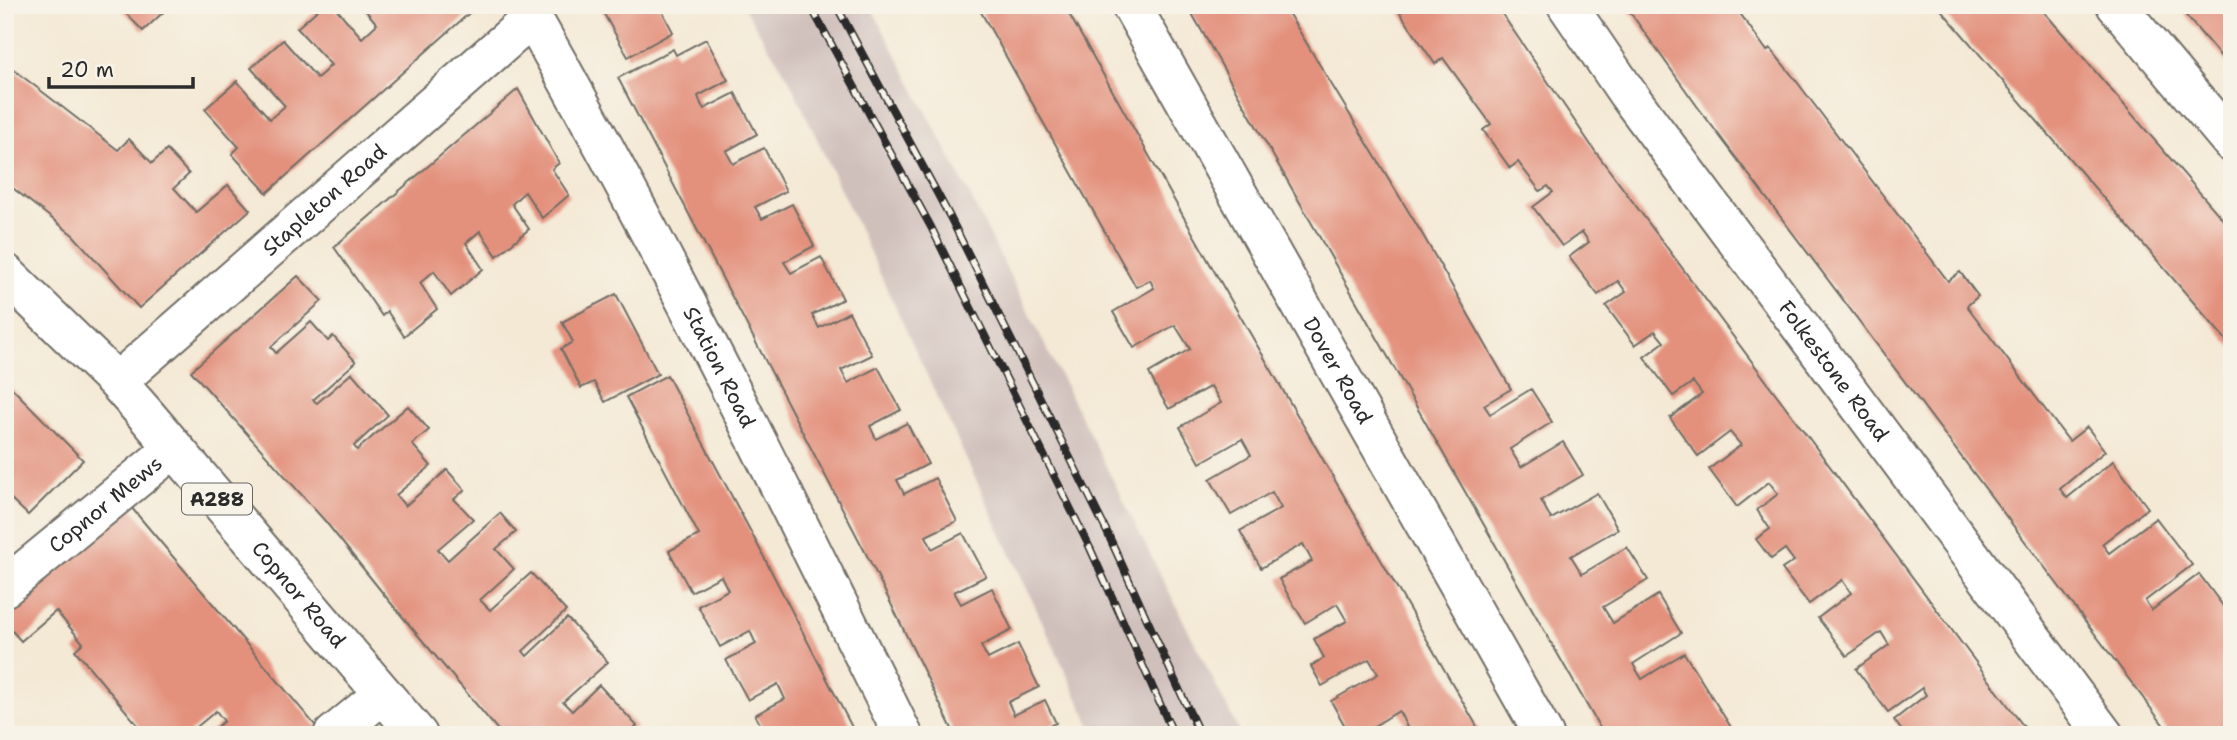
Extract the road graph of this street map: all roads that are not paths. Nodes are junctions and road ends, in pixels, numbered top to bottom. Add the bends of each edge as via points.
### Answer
1 (1131, 5) edge
2 (1567, 5) edge
3 (2116, 5) edge
4 (528, 12) edge
5 (2232, 143) edge
6 (5, 273) edge
7 (117, 382) junction
8 (173, 449) junction
9 (5, 587) edge
10 (383, 694) junction
11 (332, 735) edge
12 (418, 735) edge
13 (903, 735) edge
14 (1544, 735) edge
15 (2104, 735) edge

1 - 14 street, Dover Road
2 - 15 street, Folkestone Road via 1635,104
3 - 5 street
4 - 7 street, Stapleton Road
4 - 13 street, Station Road via 662,260
6 - 7 street, Copnor Road / A288
7 - 8 street, Copnor Road / A288
8 - 9 street, Copnor Mews
8 - 10 street, Copnor Road / A288
10 - 11 street
10 - 12 street, Copnor Road / A288

